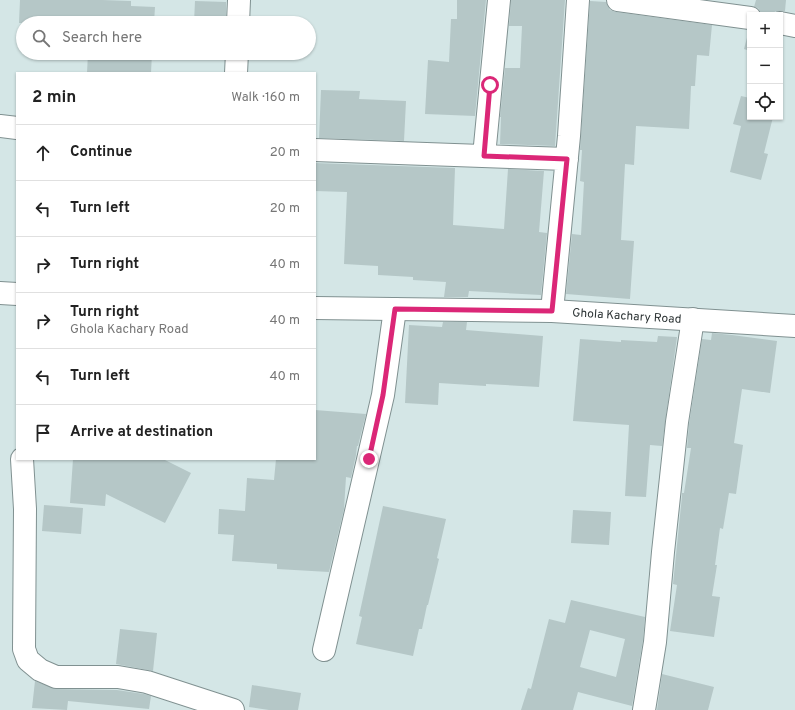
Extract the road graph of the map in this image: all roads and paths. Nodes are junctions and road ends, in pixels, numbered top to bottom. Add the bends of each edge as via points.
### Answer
1 (239, 0) edge
2 (499, 0) edge
3 (578, 0) edge
4 (618, 0) edge
5 (238, 16) edge
6 (747, 18) edge
7 (783, 24) edge
8 (795, 26) edge
9 (237, 60) edge
10 (236, 72) edge
11 (0, 126) edge
12 (16, 128) edge
13 (316, 150) edge
14 (484, 156) junction
15 (567, 159) junction
16 (0, 293) edge
17 (16, 294) edge
18 (316, 308) edge
19 (395, 309) junction
20 (552, 311) junction
21 (693, 320) junction
22 (795, 326) edge
23 (22, 460) edge
24 (324, 650) dead end
25 (233, 710) edge
26 (644, 710) edge

1 - 5 street
2 - 14 street
3 - 15 street
4 - 6 street
7 - 8 street
9 - 10 street
11 - 12 street
13 - 14 street
14 - 15 street
15 - 20 street
16 - 17 street
18 - 19 street, Ghola Kachary Road
19 - 20 street, Ghola Kachary Road
19 - 24 street via 383,395
20 - 21 street, Ghola Kachary Road
21 - 22 street, Ghola Kachary Road
21 - 26 street via 677,422 654,642
23 - 25 street via 25,509 24,649 28,660 40,670 56,677 118,677 147,682

